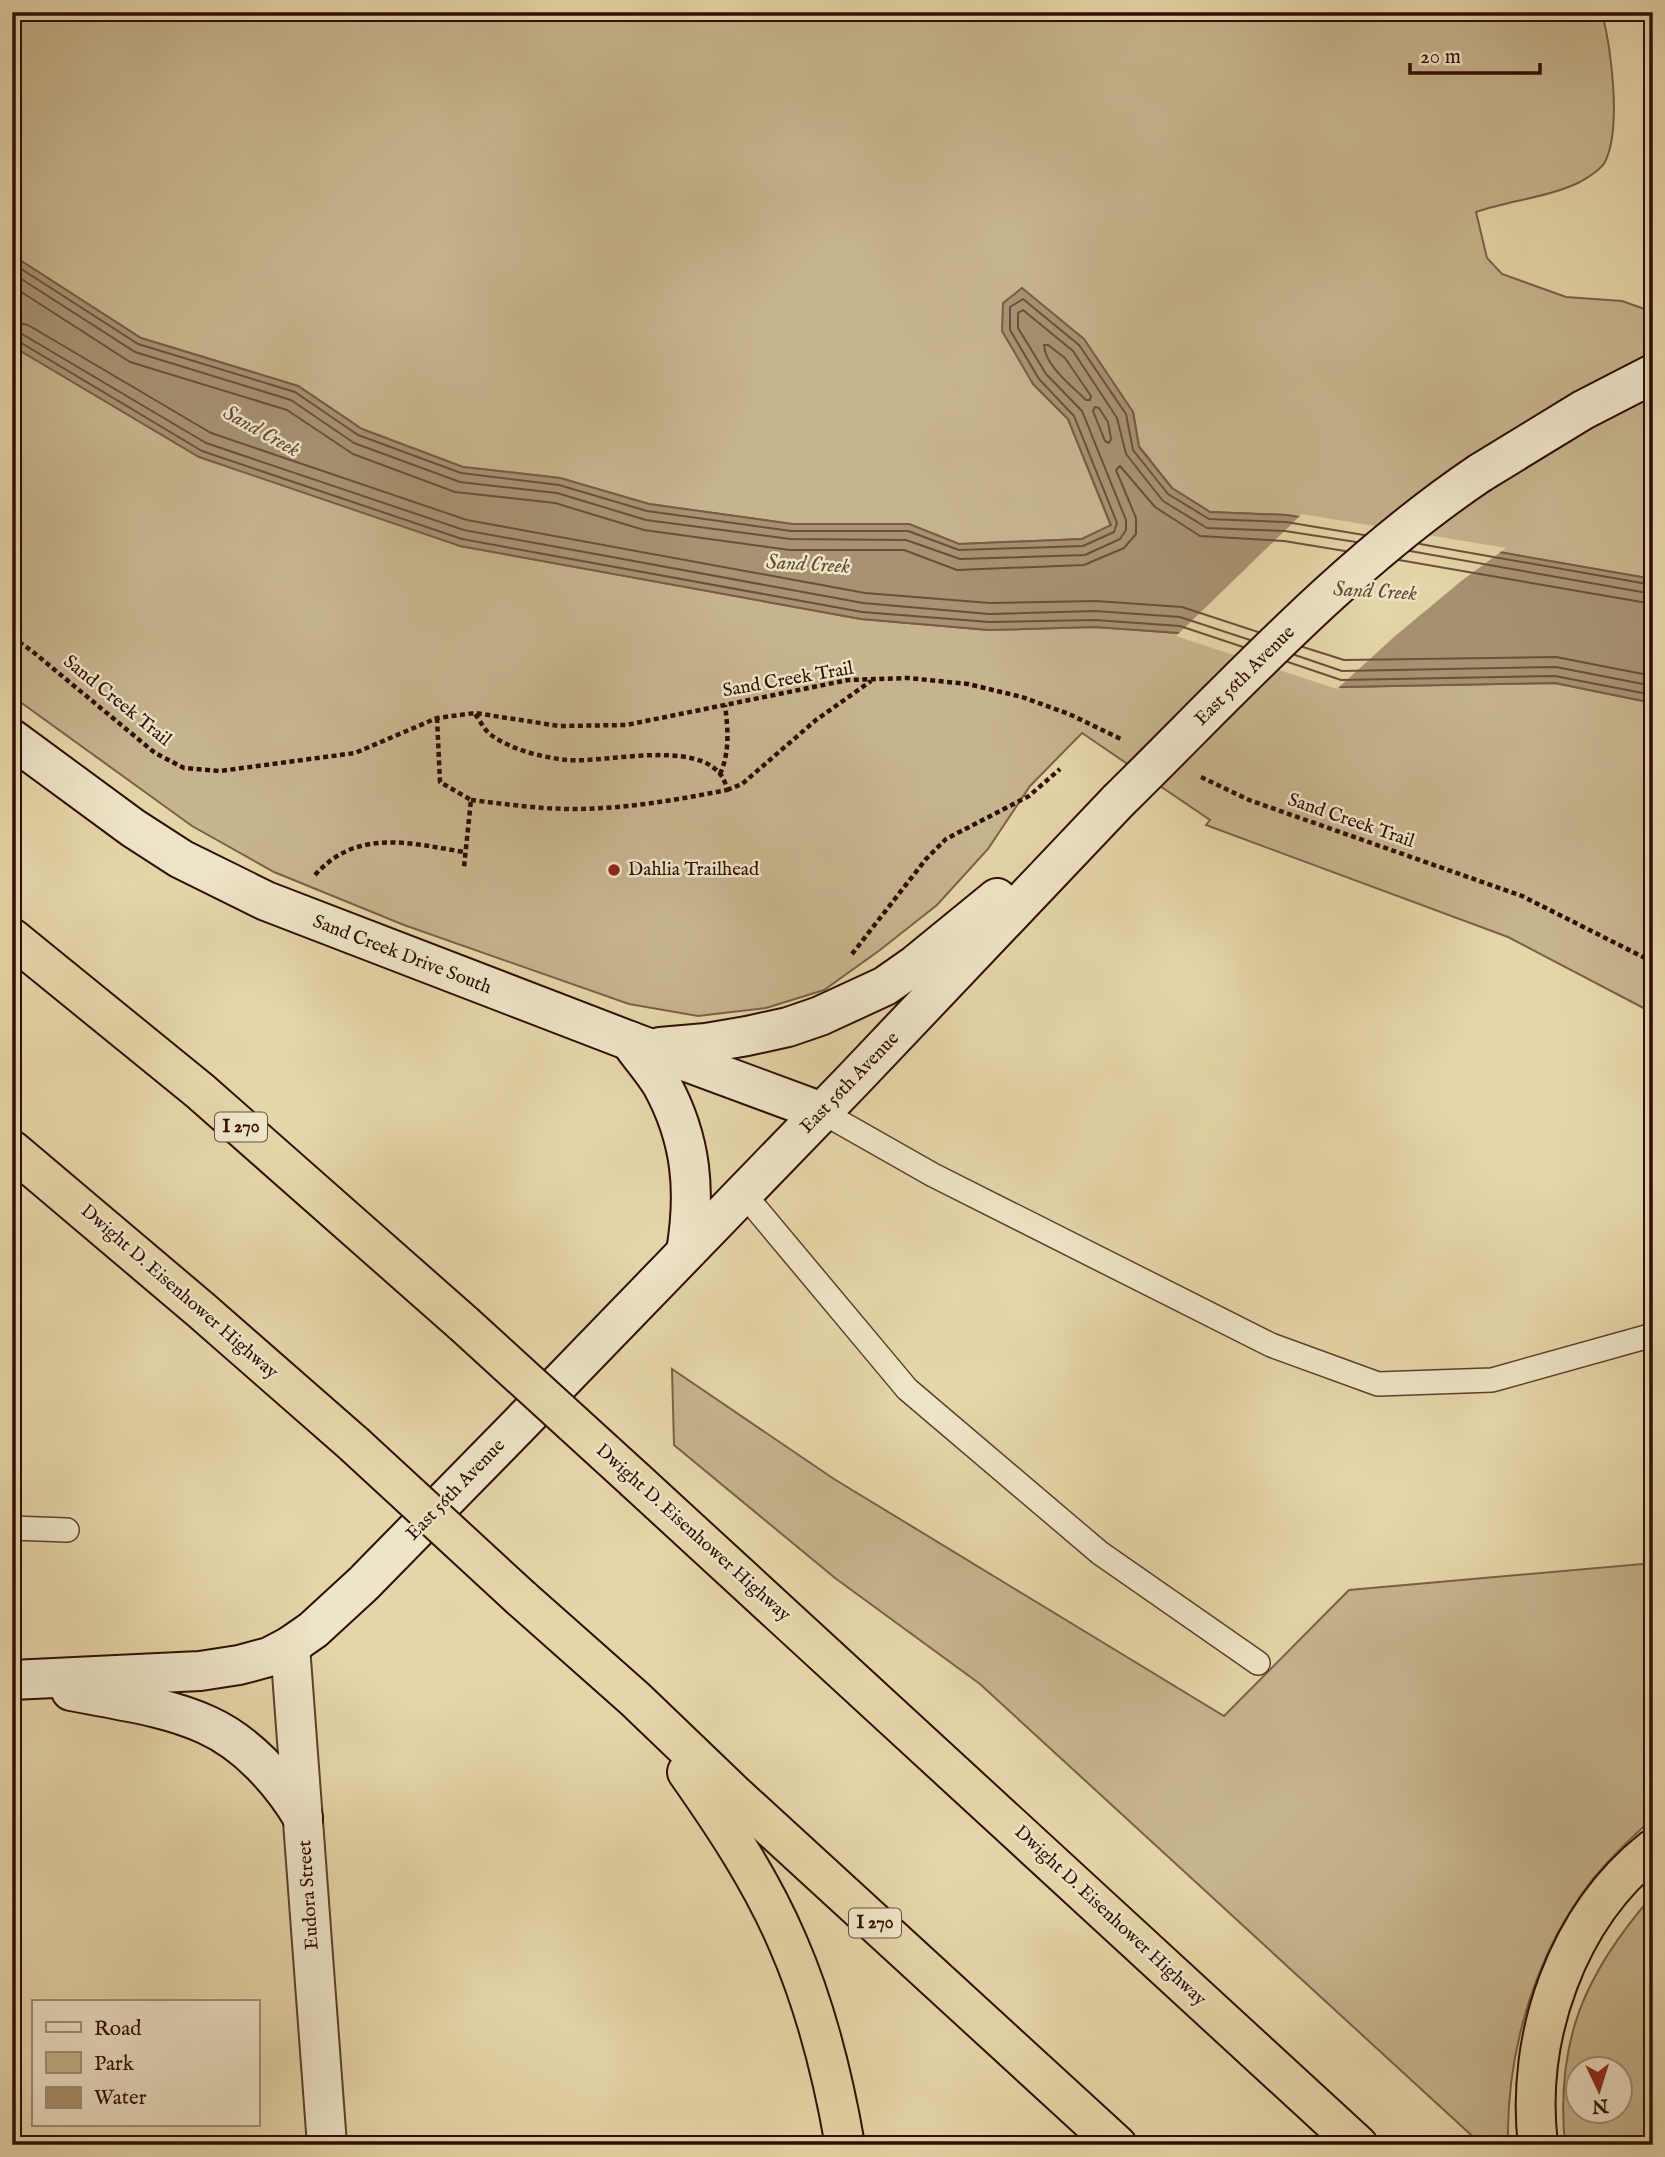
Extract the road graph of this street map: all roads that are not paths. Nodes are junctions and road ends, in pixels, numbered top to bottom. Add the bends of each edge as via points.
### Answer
1 (1653, 374) edge
2 (12, 739) edge
3 (1118, 801) junction
4 (12, 938) edge
5 (639, 1045) junction
6 (822, 1112) junction
7 (12, 1150) edge
8 (743, 1193) junction
9 (686, 1252) junction
10 (1653, 1335) edge
11 (12, 1528) edge
12 (67, 1530) dead end
13 (290, 1646) junction
14 (1258, 1663) dead end
15 (17, 1680) edge
16 (635, 1699) junction
17 (303, 1818) junction
18 (1653, 1849) edge
19 (327, 2145) edge
20 (845, 2145) edge
21 (1117, 2145) edge
22 (1358, 2145) edge
23 (1538, 2145) edge

1 - 3 main road, East 56th Avenue, bridge via 1583,410 1422,515 1300,621
2 - 5 main road, Sand Creek Drive South via 133,828 236,887 294,914
3 - 5 main road via 886,986 788,1027 706,1043
3 - 6 main road, East 56th Avenue
4 - 22 highway, Dwight D. Eisenhower Highway / I 270, bridge via 200,1091 464,1324
5 - 6 main road, Sand Creek Drive South
5 - 9 main road via 677,1118 688,1155 692,1184
6 - 8 main road, East 56th Avenue
6 - 10 lane via 933,1175 1271,1345 1378,1384 1492,1380
7 - 16 highway, Dwight D. Eisenhower Highway / I 270, bridge via 354,1444
8 - 9 main road, East 56th Avenue
8 - 14 lane via 907,1389 1100,1553
9 - 13 main road, East 56th Avenue via 363,1584
11 - 12 lane
13 - 15 main road, East 56th Avenue via 269,1657 200,1671
13 - 17 main road, Eudora Street
15 - 17 main road via 152,1708 207,1725 259,1763
16 - 20 highway via 737,1845 766,1895 789,1944 823,2043
16 - 21 highway, Dwight D. Eisenhower Highway / I 270
17 - 19 main road, Eudora Street
18 - 23 highway via 1613,1886 1592,1914 1558,1985 1540,2055

